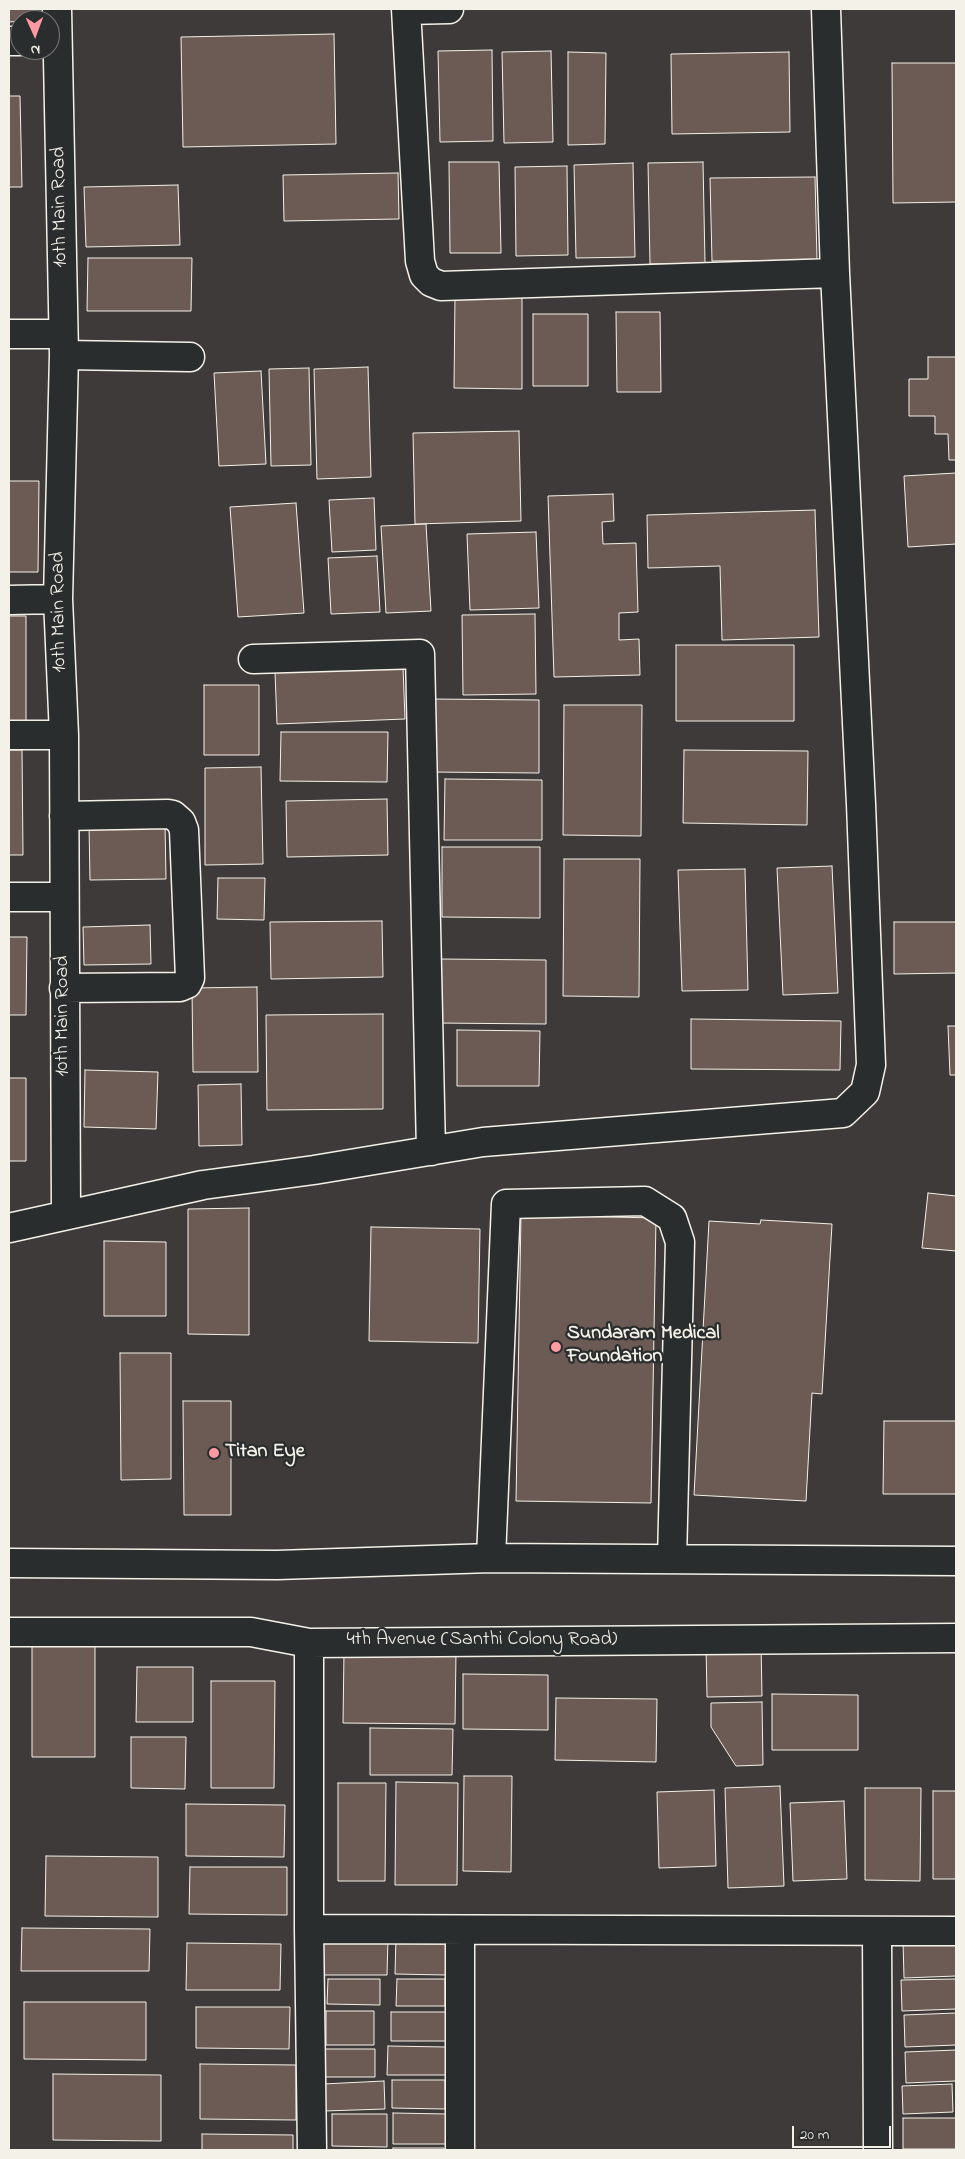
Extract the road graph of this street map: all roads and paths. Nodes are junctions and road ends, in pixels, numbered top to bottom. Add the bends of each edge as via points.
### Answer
1 (406, 9) edge
2 (449, 9) edge
3 (826, 9) edge
4 (54, 60) edge
5 (835, 272) junction
6 (9, 334) edge
7 (64, 344) junction
8 (190, 357) dead end
9 (9, 600) edge
10 (58, 600) junction
11 (253, 659) dead end
12 (9, 735) edge
13 (64, 735) junction
14 (64, 816) junction
15 (9, 897) edge
16 (64, 897) junction
17 (64, 988) junction
18 (431, 1151) junction
19 (66, 1214) junction
20 (9, 1234) edge
21 (491, 1558) junction
22 (672, 1559) junction
23 (956, 1561) edge
24 (9, 1563) edge
25 (9, 1632) edge
26 (956, 1638) edge
27 (309, 1642) junction
28 (309, 1929) junction
29 (460, 1930) junction
30 (877, 1931) junction
31 (956, 1931) edge
32 (312, 2150) edge
33 (460, 2150) edge
34 (878, 2150) edge

1 - 2 street
1 - 5 street via 420,261 424,276 431,282 440,286
3 - 5 street
4 - 7 street, 10th Main Road
5 - 18 street via 862,804 871,1065 865,1092 843,1113 483,1142
6 - 7 street
7 - 8 street
7 - 10 street, 10th Main Road
9 - 10 street
10 - 13 street, 10th Main Road
11 - 18 street via 420,654
12 - 13 street
13 - 14 street, 10th Main Road
14 - 16 street, 10th Main Road
14 - 17 street via 168,814 181,822 184,830 190,978 180,987
15 - 16 street
16 - 17 street, 10th Main Road
17 - 19 street, 10th Main Road
18 - 19 street via 203,1185
19 - 20 street
21 - 22 street
21 - 22 street via 506,1204 645,1201 672,1218 680,1242
21 - 24 street via 277,1565
22 - 23 street
25 - 27 street, 4th Avenue (Santhi Colony Road) via 251,1632
26 - 27 street, 4th Avenue (Santhi Colony Road)
27 - 28 street
28 - 29 street
28 - 32 street
29 - 30 street
29 - 33 street
30 - 31 street
30 - 34 street

